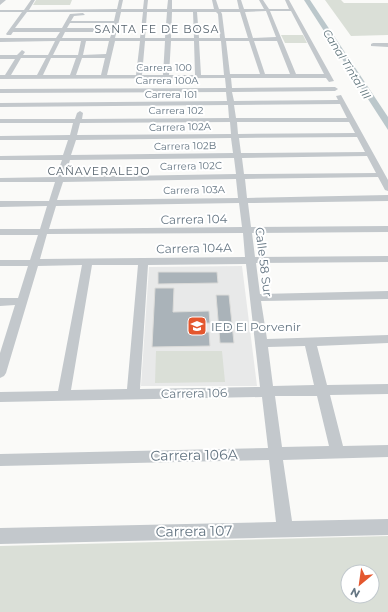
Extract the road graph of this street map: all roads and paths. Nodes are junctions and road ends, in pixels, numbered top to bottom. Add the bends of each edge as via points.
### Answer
1 (3, 0) edge
2 (33, 0) edge
3 (121, 0) edge
4 (146, 0) edge
5 (170, 0) edge
6 (214, 0) edge
7 (239, 0) edge
8 (261, 0) edge
9 (287, 0) edge
10 (0, 3) edge
11 (74, 6) dead end
12 (96, 6) dead end
13 (194, 10) junction
14 (217, 10) junction
15 (242, 10) junction
16 (267, 10) junction
17 (293, 10) junction
18 (25, 11) junction
19 (48, 11) junction
20 (72, 11) junction
21 (94, 11) junction
22 (144, 11) junction
23 (170, 11) junction
24 (0, 12) edge
25 (119, 12) junction
26 (45, 18) dead end
27 (68, 22) junction
28 (116, 22) junction
29 (41, 24) dead end
30 (12, 30) junction
31 (37, 30) junction
32 (64, 30) junction
33 (114, 30) junction
34 (142, 39) junction
35 (168, 39) junction
36 (196, 39) junction
37 (224, 39) junction
38 (252, 39) junction
39 (279, 39) junction
40 (2, 40) edge
41 (28, 40) junction
42 (58, 40) junction
43 (84, 40) junction
44 (112, 40) junction
45 (0, 45) edge
46 (373, 45) dead end
47 (388, 45) edge
48 (80, 56) junction
49 (108, 56) junction
50 (0, 57) edge
51 (19, 57) junction
52 (50, 57) junction
53 (166, 76) junction
54 (198, 76) junction
55 (228, 76) junction
56 (263, 76) junction
57 (294, 76) junction
58 (328, 76) junction
59 (0, 77) edge
60 (7, 77) junction
61 (39, 77) junction
62 (72, 77) junction
63 (89, 77) junction
64 (104, 77) junction
65 (139, 77) junction
66 (335, 89) junction
67 (229, 90) junction
68 (0, 91) edge
69 (87, 91) junction
70 (342, 102) junction
71 (230, 103) junction
72 (83, 104) junction
73 (0, 105) edge
74 (78, 120) junction
75 (233, 120) junction
76 (352, 120) junction
77 (0, 121) edge
78 (360, 135) junction
79 (235, 136) junction
80 (0, 138) edge
81 (72, 138) junction
82 (370, 154) junction
83 (237, 156) junction
84 (66, 157) junction
85 (0, 158) edge
86 (381, 175) junction
87 (240, 177) junction
88 (60, 179) junction
89 (0, 180) edge
90 (388, 188) edge
91 (388, 198) edge
92 (243, 200) junction
93 (52, 203) junction
94 (0, 204) edge
95 (388, 229) edge
96 (247, 230) junction
97 (0, 232) edge
98 (43, 232) junction
99 (388, 259) edge
100 (251, 260) junction
101 (88, 262) junction
102 (143, 262) junction
103 (0, 263) edge
104 (34, 263) junction
105 (388, 295) edge
106 (256, 298) junction
107 (22, 301) junction
108 (0, 302) edge
109 (388, 339) edge
110 (310, 341) junction
111 (261, 343) junction
112 (4, 347) edge
113 (0, 373) edge
114 (388, 389) edge
115 (322, 390) junction
116 (268, 391) junction
117 (133, 394) junction
118 (64, 395) junction
119 (0, 397) edge
120 (388, 451) edge
121 (337, 452) junction
122 (276, 453) junction
123 (0, 460) edge
124 (388, 527) edge
125 (285, 529) junction
126 (0, 536) edge

1 - 10 street
2 - 18 street
3 - 25 street
4 - 22 street
5 - 23 street
6 - 14 street, Calle 58 Sur
7 - 15 street
8 - 16 street
9 - 17 street
11 - 20 street
12 - 21 street
13 - 14 street
13 - 23 street
13 - 36 street
14 - 15 street
14 - 37 street, Calle 58 Sur
15 - 16 street
15 - 38 street
16 - 17 street
16 - 39 street
17 - 58 street
18 - 19 street
18 - 24 street
18 - 30 street
19 - 20 street
19 - 26 street
20 - 21 street
21 - 25 street
22 - 23 street
22 - 25 street
22 - 34 street
23 - 35 street
25 - 27 street via 77,14 72,15
25 - 28 street
27 - 28 street
27 - 32 street
28 - 33 street
29 - 31 street
30 - 31 street
30 - 40 street
31 - 32 street
32 - 33 street
32 - 42 street
33 - 44 street
34 - 35 street
34 - 44 street
34 - 65 street
35 - 36 street
35 - 53 street
36 - 37 street
36 - 54 street
37 - 38 street
37 - 55 street, Calle 58 Sur
38 - 39 street
38 - 56 street
39 - 57 street
40 - 41 street
40 - 45 street
41 - 42 street
41 - 51 street
42 - 43 street
42 - 52 street
43 - 44 street
43 - 48 street
44 - 49 street
46 - 47 street
48 - 49 street
48 - 52 street
48 - 62 street
49 - 64 street
50 - 51 street
51 - 52 street
51 - 60 street
52 - 61 street
53 - 54 street, Carrera 100
53 - 65 street, Carrera 100
54 - 55 street, Carrera 100
55 - 56 street, Carrera 100
55 - 67 street, Calle 58 Sur
56 - 57 street, Carrera 100
57 - 58 street, Carrera 100
58 - 66 street
59 - 60 street, Carrera 100
60 - 61 street, Carrera 100
61 - 62 street, Carrera 100
62 - 63 street, Carrera 100
63 - 64 street, Carrera 100
63 - 69 street
64 - 65 street, Carrera 100
66 - 67 street, Carrera 100A
66 - 70 street
67 - 69 street, Carrera 100A
67 - 71 street, Calle 58 Sur
68 - 69 street, Carrera 100A
69 - 72 street
70 - 71 street, Carrera 101
70 - 76 street
71 - 72 street, Carrera 101
71 - 75 street, Calle 58 Sur
72 - 73 street, Carrera 101
72 - 74 street
74 - 75 street, Carrera 102
74 - 77 street, Carrera 102
74 - 81 street
75 - 76 street, Carrera 102
75 - 79 street, Calle 58 Sur
76 - 78 street
78 - 79 street, Carrera 102A
78 - 82 street
79 - 81 street, Carrera 102A
79 - 83 street, Calle 58 Sur
80 - 81 street, Carrera 102A
81 - 84 street
82 - 83 street, Carrera 102B
82 - 86 street
83 - 84 street, Carrera 102B
83 - 87 street, Calle 58 Sur
84 - 85 street, Carrera 102B
84 - 88 street
86 - 87 street, Carrera 102C
86 - 90 street
87 - 88 street, Carrera 102C
87 - 92 street, Calle 58 Sur
88 - 89 street, Carrera 102C
88 - 93 street
91 - 92 street, Carrera 103A
92 - 93 street, Carrera 103A
92 - 96 street, Calle 58 Sur
93 - 94 street, Carrera 103A
93 - 98 street
95 - 96 street, Carrera 104
96 - 98 street, Carrera 104
96 - 100 street, Calle 58 Sur
97 - 98 street, Carrera 104
98 - 104 street
99 - 100 street, Carrera 104A
100 - 102 street, Carrera 104A
100 - 106 street, Calle 58 Sur
101 - 102 street, Carrera 104A
101 - 104 street, Carrera 104A
101 - 118 street
102 - 117 street
103 - 104 street, Carrera 104A
104 - 107 street
105 - 106 street
106 - 111 street, Calle 58 Sur
107 - 108 street
107 - 112 street
109 - 110 street
110 - 111 street
110 - 115 street
111 - 116 street, Calle 58 Sur
112 - 113 street
114 - 115 street, Carrera 106
115 - 116 street, Carrera 106
115 - 121 street
116 - 117 street, Carrera 106
116 - 122 street, Calle 58 Sur
117 - 118 street, Carrera 106
118 - 119 street, Carrera 106
120 - 121 street, Carrera 106A
121 - 122 street, Carrera 106A
122 - 123 street, Carrera 106A
122 - 125 street, Calle 58 Sur
124 - 125 street, Carrera 107
125 - 126 street, Carrera 107

